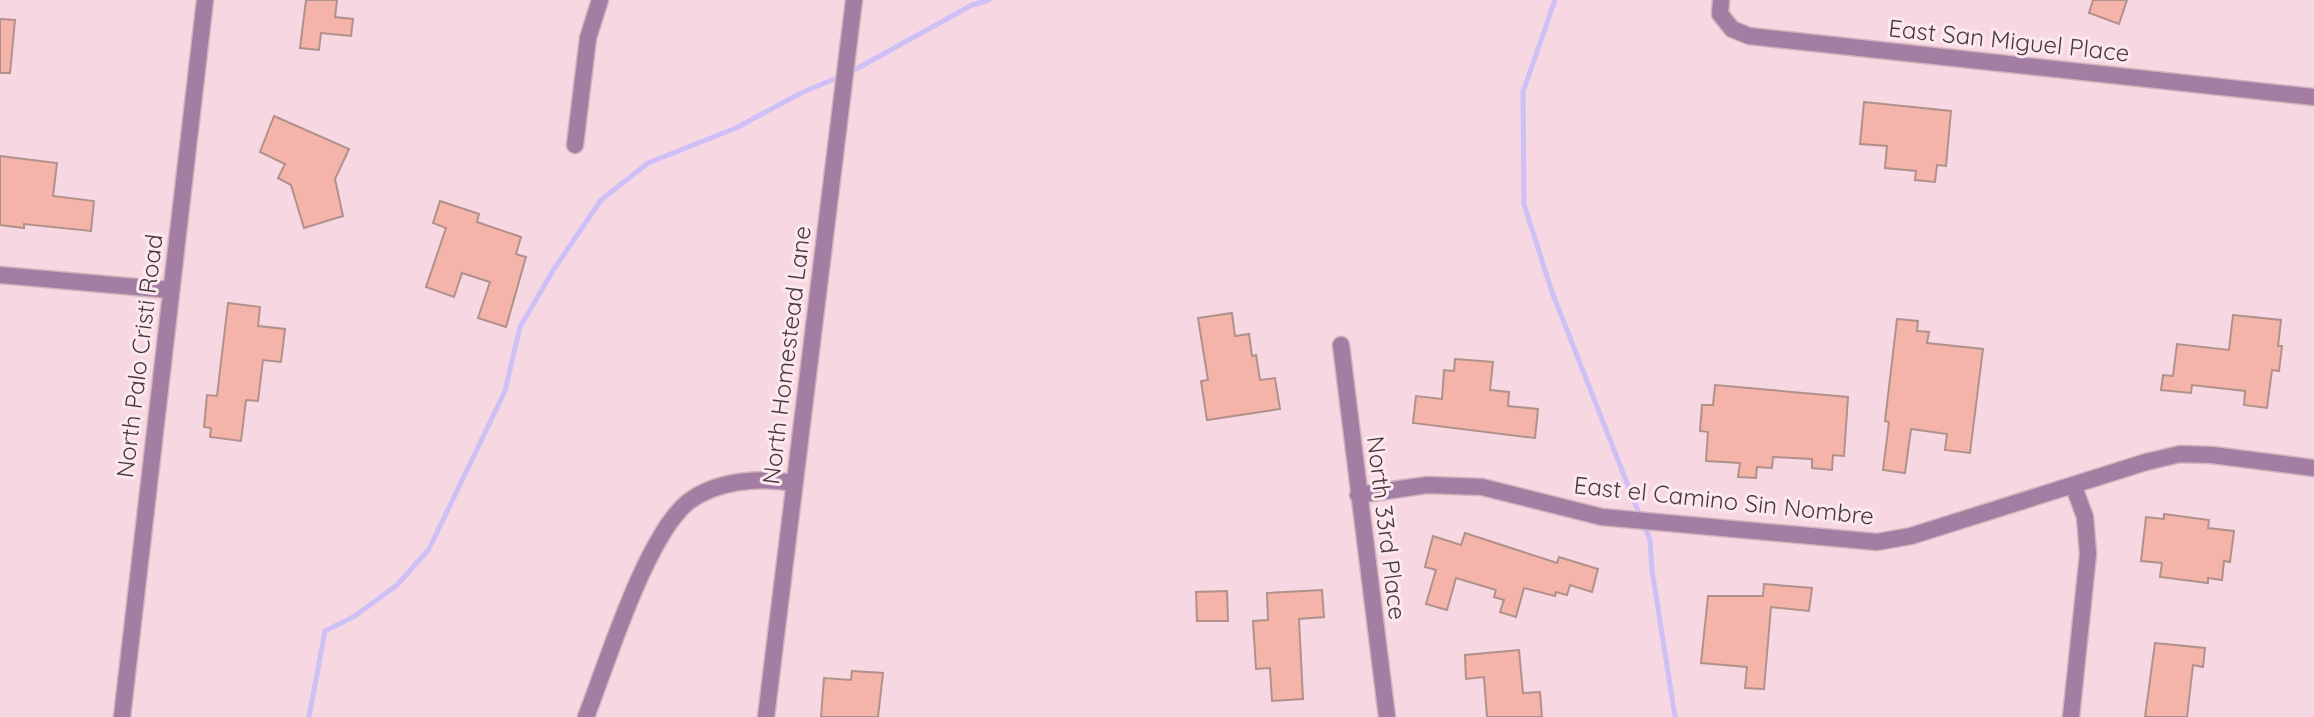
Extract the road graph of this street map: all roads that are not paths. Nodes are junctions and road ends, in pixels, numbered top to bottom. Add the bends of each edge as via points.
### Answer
1 (205, 0) edge
2 (600, 0) edge
3 (854, 0) edge
4 (1721, 0) edge
5 (2314, 97) edge
6 (575, 145) dead end
7 (0, 275) edge
8 (170, 290) junction
9 (1341, 345) dead end
10 (2314, 468) edge
11 (794, 483) junction
12 (2074, 487) junction
13 (1358, 495) junction
14 (122, 717) edge
15 (586, 717) edge
16 (766, 717) edge
17 (1387, 717) edge
18 (2071, 717) edge

1 - 8 street, North Palo Cristi Road
2 - 6 street via 588,38
3 - 11 street, North Homestead Lane
4 - 5 street, East San Miguel Place via 1720,14 1732,29 1749,36
7 - 8 street
8 - 14 street, North Palo Cristi Road
9 - 13 street, North 33rd Place
10 - 12 street, East el Camino Sin Nombre via 2180,454
11 - 15 street via 732,483 708,490 667,524
11 - 16 street, North Homestead Lane
12 - 13 street, East el Camino Sin Nombre via 1877,542 1632,520 1482,487 1427,485
12 - 18 street via 2085,517 2088,554
13 - 17 street, North 33rd Place

